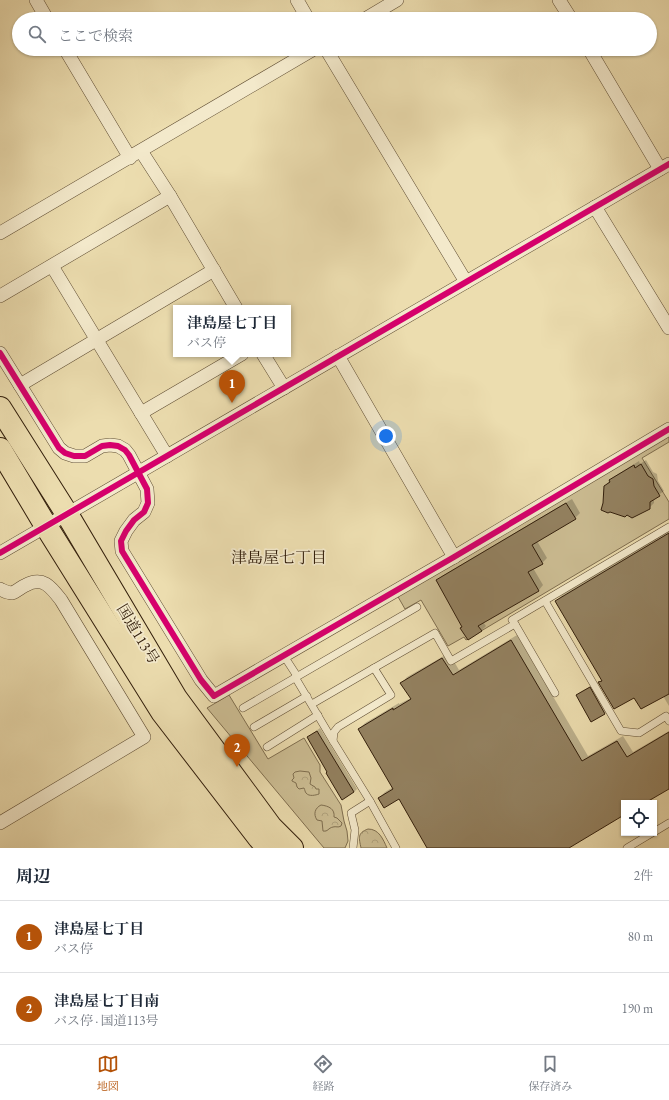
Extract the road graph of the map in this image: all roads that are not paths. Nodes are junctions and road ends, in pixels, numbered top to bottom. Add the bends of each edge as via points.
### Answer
1 (36, 0) edge
2 (297, 0) edge
3 (397, 0) edge
4 (559, 0) edge
5 (43, 12) edge
6 (304, 12) edge
7 (376, 12) edge
8 (567, 12) edge
9 (70, 56) edge
10 (302, 56) edge
11 (330, 56) edge
12 (594, 56) edge
13 (135, 154) junction
14 (665, 166) edge
15 (170, 196) junction
16 (595, 207) junction
17 (0, 233) edge
18 (52, 266) junction
19 (214, 270) junction
20 (466, 282) junction
21 (0, 296) edge
22 (234, 305) edge
23 (669, 328) edge
24 (96, 339) junction
25 (0, 353) edge
26 (338, 356) junction
27 (237, 357) edge
28 (265, 357) edge
29 (20, 385) junction
30 (284, 388) junction
31 (0, 408) edge
32 (141, 414) junction
33 (669, 429) edge
34 (0, 449) edge
35 (167, 456) junction
36 (138, 472) junction
37 (67, 514) junction
38 (46, 526) junction
39 (669, 527) edge
40 (0, 553) edge
41 (454, 557) junction
42 (0, 589) edge
43 (545, 601) junction
44 (417, 607) dead end
45 (515, 624) junction
46 (284, 656) junction
47 (374, 668) junction
48 (296, 677) junction
49 (555, 693) dead end
50 (307, 696) junction
51 (312, 704) junction
52 (243, 708) dead end
53 (318, 715) junction
54 (669, 721) edge
55 (254, 727) dead end
56 (333, 741) junction
57 (267, 747) dead end
58 (370, 801) junction
59 (0, 823) edge
60 (669, 823) edge
61 (657, 830) edge
62 (646, 836) edge
63 (268, 848) edge
64 (292, 848) edge
65 (353, 848) edge
66 (396, 848) edge
67 (627, 848) edge

1 - 5 street
2 - 6 street
3 - 7 street
4 - 8 street
9 - 13 street
10 - 13 street
11 - 20 street
12 - 14 street
13 - 15 street
13 - 17 street
14 - 16 street
15 - 18 street
15 - 19 street
16 - 20 street
16 - 23 street
18 - 21 street
18 - 24 street
19 - 22 street
19 - 24 street
20 - 26 street
24 - 29 street
24 - 32 street
25 - 29 street
26 - 30 street
26 - 41 street
27 - 32 street
28 - 30 street
29 - 36 street via 59,448 65,453 85,456 102,446 118,446 129,455
30 - 35 street
31 - 37 highway, 国道113号
32 - 35 street
33 - 41 street
34 - 38 highway, 国道113号
35 - 36 street
36 - 37 street
36 - 46 street via 147,489 148,503 144,512 126,531 121,541 122,551 201,680 214,696
37 - 38 street
37 - 64 highway, 国道113号 via 176,698 271,827
38 - 40 street
38 - 63 highway, 国道113号 via 162,712
39 - 43 lane
41 - 46 street
42 - 59 street via 13,593 35,581 43,582 53,589 144,737
43 - 45 lane via 512,620
43 - 54 lane via 621,731 639,733 666,716
44 - 48 lane
45 - 47 lane via 451,661 435,633
45 - 49 lane
46 - 48 lane
47 - 51 lane
47 - 56 lane via 391,695 338,727 334,732
48 - 50 lane
48 - 52 lane
50 - 51 lane
50 - 55 lane
51 - 53 lane
53 - 56 lane
53 - 57 lane
56 - 58 lane
58 - 65 lane via 351,813 355,830
58 - 66 lane
60 - 61 lane
62 - 67 lane

